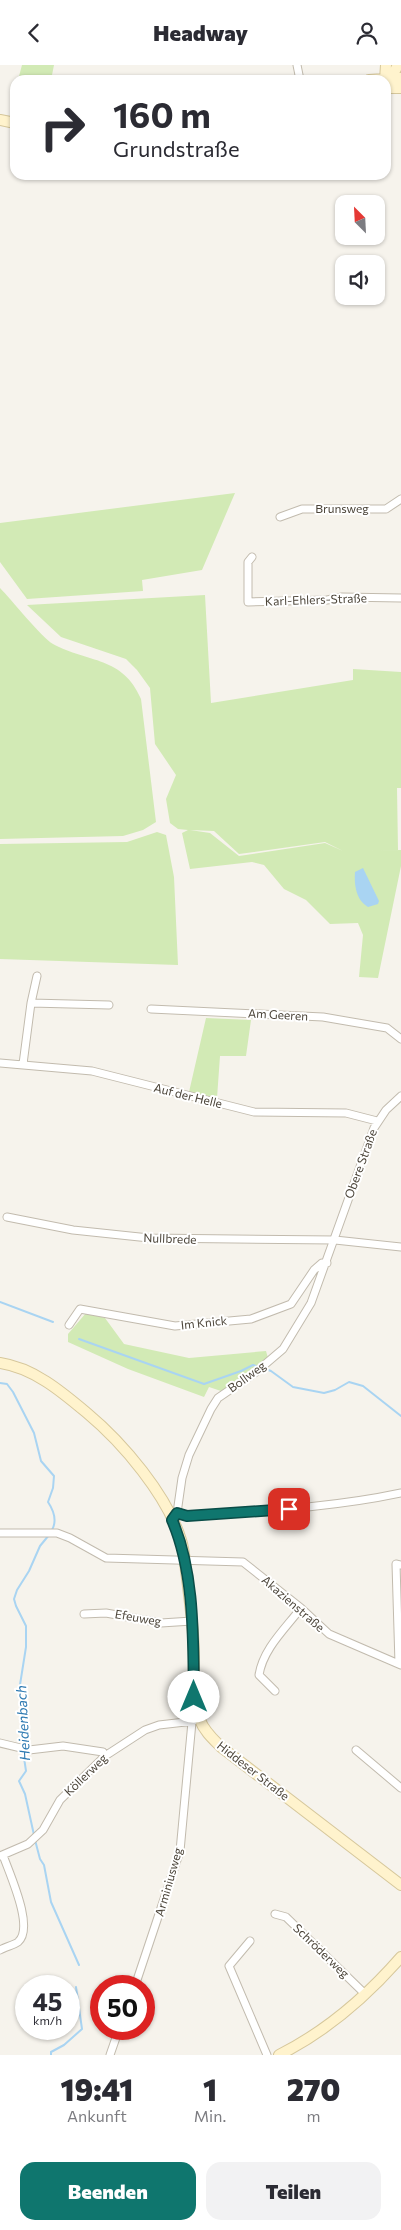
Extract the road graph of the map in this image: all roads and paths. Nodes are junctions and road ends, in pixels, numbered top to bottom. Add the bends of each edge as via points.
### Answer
1 (398, 65) edge
2 (391, 78) edge
3 (401, 499) edge
4 (280, 517) dead end
5 (252, 557) dead end
6 (401, 598) edge
7 (37, 975) dead end
8 (31, 1003) junction
9 (109, 1005) dead end
10 (151, 1009) dead end
11 (401, 1039) edge
12 (0, 1063) edge
13 (23, 1064) junction
14 (401, 1096) edge
15 (377, 1121) junction
16 (7, 1217) dead end
17 (335, 1240) junction
18 (401, 1247) edge
19 (327, 1263) junction
20 (69, 1325) dead end
21 (0, 1363) edge
22 (401, 1493) edge
23 (175, 1517) junction
24 (0, 1533) edge
25 (185, 1561) junction
26 (401, 1565) edge
27 (301, 1608) junction
28 (84, 1615) dead end
29 (192, 1621) junction
30 (400, 1665) edge
31 (275, 1691) dead end
32 (196, 1720) junction
33 (0, 1743) edge
34 (356, 1750) dead end
35 (105, 1755) junction
36 (401, 1788) edge
37 (2, 1856) edge
38 (401, 1885) edge
39 (275, 1914) dead end
40 (250, 1941) dead end
41 (0, 1949) edge
42 (400, 1959) edge
43 (138, 1975) edge
44 (364, 1993) junction
45 (115, 2040) edge
46 (110, 2055) edge
47 (267, 2055) edge
48 (279, 2055) edge

1 - 2 main road
3 - 4 street, Brunsweg via 386,509 302,509
5 - 6 street, Karl-Ehlers-Straße via 248,563 248,602 342,597
7 - 8 street
8 - 9 street
8 - 13 street
10 - 11 street, Am Geeren via 323,1017 387,1028
12 - 13 street, Auf der Helle
13 - 15 street, Auf der Helle via 92,1071 254,1112 346,1113
14 - 15 street, Obere Straße
15 - 17 street, Obere Straße
16 - 17 street, Nullbrede via 73,1230 149,1238
17 - 18 street, Nullbrede
17 - 19 street, Bollweg
19 - 20 street, Im Knick via 314,1270 291,1304 251,1319 175,1326 80,1309
19 - 23 street, Bollweg via 311,1303 285,1346 272,1360 218,1398 211,1409 189,1455
21 - 23 main road, Hiddeser Straße via 44,1380 94,1419 145,1475
22 - 23 street via 367,1501
23 - 25 main road, Hiddeser Straße
24 - 25 street, Akazienstraße via 57,1533 106,1558
25 - 27 street, Akazienstraße via 243,1562
25 - 29 main road, Hiddeser Straße
26 - 30 street, Akazienstraße via 396,1565
27 - 30 street, Akazienstraße via 329,1634
27 - 31 street via 261,1663 259,1675
28 - 29 street, Efeuweg via 106,1613 160,1623
29 - 32 main road, Hiddeser Straße
32 - 35 street, Köllerweg via 152,1727
32 - 38 main road, Hiddeser Straße via 221,1747
32 - 43 street, Arminiusweg via 180,1851
33 - 35 street via 29,1750 63,1746 103,1752
34 - 36 street
35 - 37 street, Köllerweg via 60,1800 43,1830 28,1844
37 - 41 street via 24,1914 25,1931 19,1941
39 - 44 street, Schröderweg via 286,1917
40 - 47 street via 229,1966
42 - 44 main road
44 - 48 main road via 327,2026
45 - 46 street

